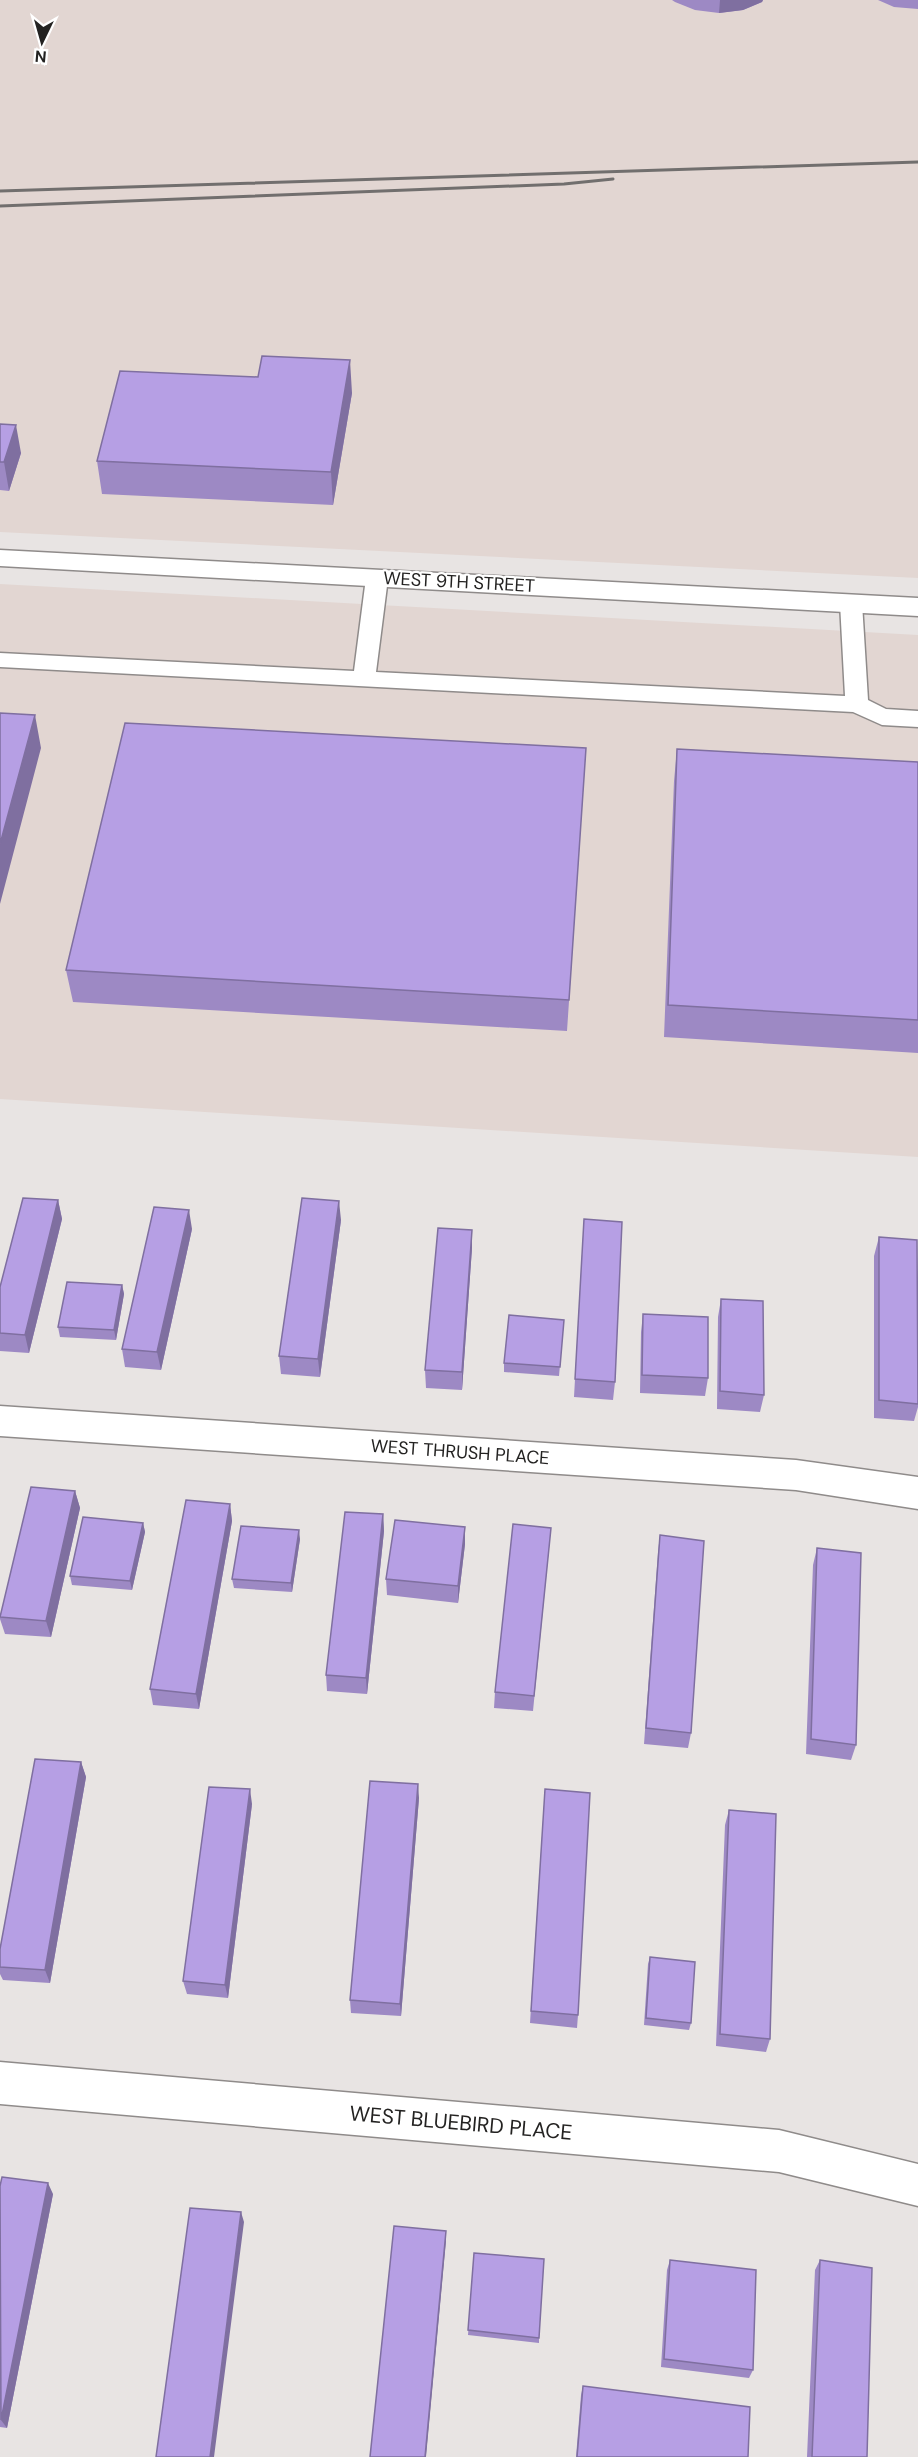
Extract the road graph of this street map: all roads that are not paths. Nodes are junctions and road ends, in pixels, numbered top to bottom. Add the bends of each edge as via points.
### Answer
1 (0, 558) edge
2 (378, 578) junction
3 (851, 603) junction
4 (918, 606) edge
5 (0, 660) edge
6 (364, 678) junction
7 (857, 704) junction
8 (918, 719) edge
9 (0, 1421) edge
10 (918, 1493) edge
11 (0, 2083) edge
12 (918, 2185) edge

1 - 2 street, WEST 9TH STREET
2 - 3 street, WEST 9TH STREET
2 - 6 lane
3 - 4 street, WEST 9TH STREET
3 - 7 lane
5 - 6 lane
6 - 7 lane
7 - 8 lane via 882,717
9 - 10 street, WEST THRUSH PLACE via 796,1475
11 - 12 street, WEST BLUEBIRD PLACE via 779,2151

